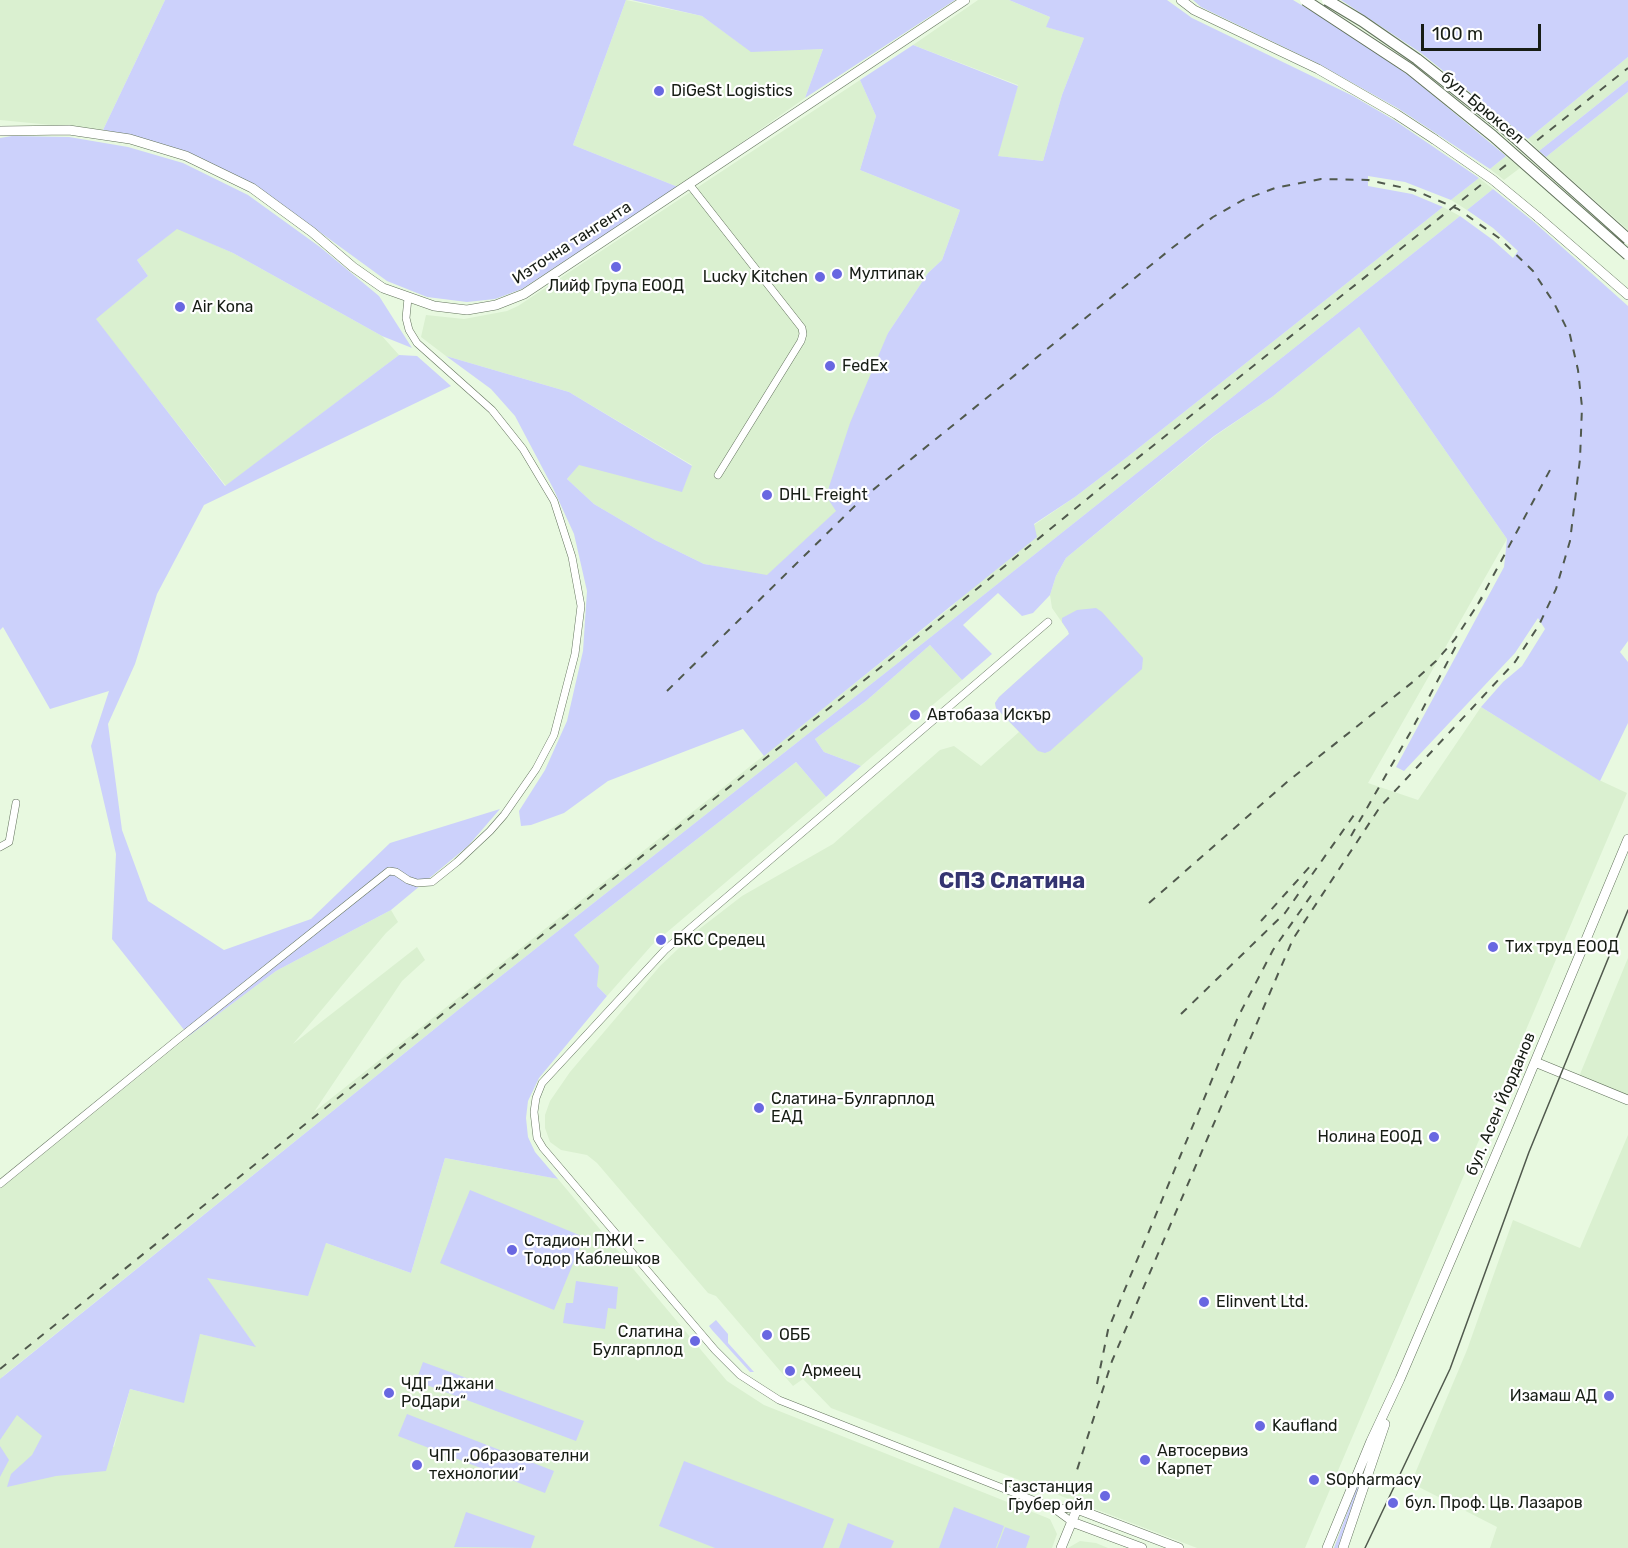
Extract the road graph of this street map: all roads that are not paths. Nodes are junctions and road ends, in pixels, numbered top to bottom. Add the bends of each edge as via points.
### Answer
1 (965, 0) edge
2 (1181, 0) edge
3 (1305, 0) edge
4 (1328, 0) edge
5 (0, 131) edge
6 (689, 184) junction
7 (1628, 239) edge
8 (1628, 255) edge
9 (1628, 295) edge
10 (408, 298) junction
11 (718, 475) dead end
12 (1048, 622) dead end
13 (15, 803) dead end
14 (1628, 839) edge
15 (0, 847) edge
16 (1535, 1062) junction
17 (1628, 1100) edge
18 (0, 1184) edge
19 (1400, 1379) junction
20 (1053, 1508) junction
21 (1077, 1509) junction
22 (1072, 1522) junction
23 (1061, 1548) edge
24 (1142, 1548) edge
25 (1179, 1548) edge
26 (1327, 1548) edge
27 (1343, 1548) edge

1 - 6 street, Източна тангента
2 - 9 street, bridge via 1194,10 1318,69 1434,139 1493,180
3 - 8 main road, бул. Брюксел, bridge via 1410,69
4 - 7 main road, бул. Брюксел, bridge via 1417,59 1503,127
5 - 10 street, Източна тангента via 69,130 130,139 186,156 252,189 360,272 383,288
6 - 10 street, Източна тангента via 524,294 496,305 467,310
6 - 11 street via 803,334
10 - 18 street via 406,318 417,343 492,410 523,449 554,501 572,557 581,606 575,654 554,735 504,814 457,862 432,882 417,883 389,871
12 - 20 street via 665,950 542,1083 534,1112 537,1138 548,1154 740,1375 779,1400
13 - 15 street via 9,842
14 - 16 street, бул. Асен Йорданов
16 - 17 street
16 - 19 street, бул. Асен Йорданов
19 - 26 street, бул. Асен Йорданов
19 - 27 street, бул. Асен Йорданов
20 - 21 street
20 - 22 street
21 - 22 street
21 - 25 street
22 - 23 street
22 - 24 street

